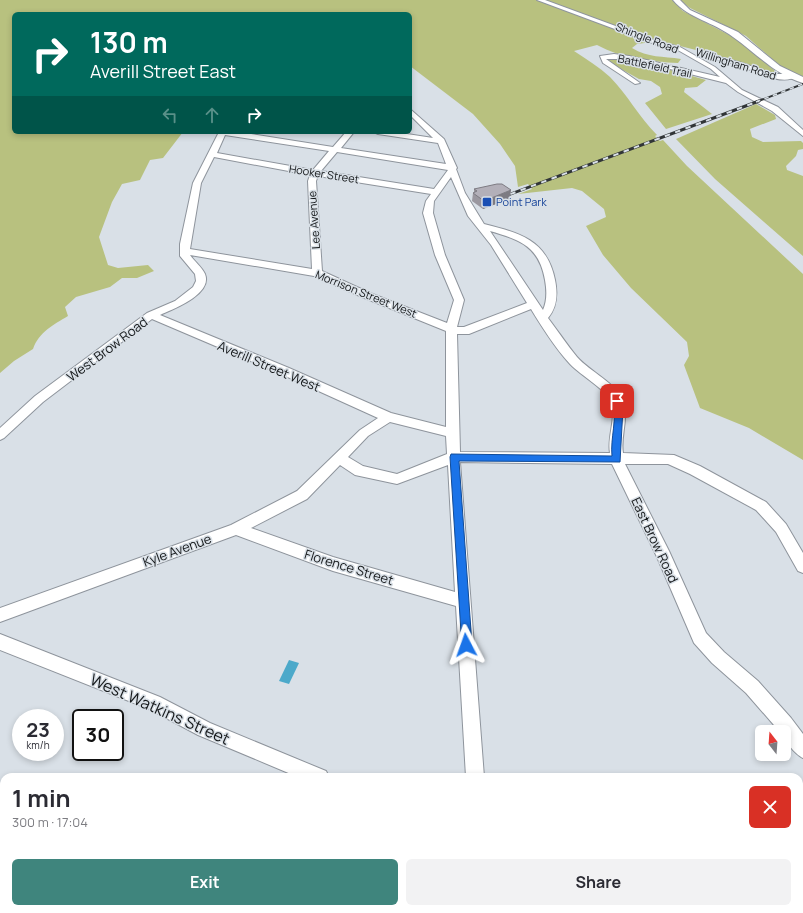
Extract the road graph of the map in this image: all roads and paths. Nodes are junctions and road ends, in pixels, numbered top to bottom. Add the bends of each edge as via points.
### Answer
1 (540, 0) edge
2 (676, 0) edge
3 (678, 48) junction
4 (794, 76) junction
5 (803, 80) edge
6 (728, 81) junction
7 (637, 84) dead end
8 (412, 115) edge
9 (222, 134) edge
10 (236, 134) edge
11 (348, 134) edge
12 (392, 134) edge
13 (803, 134) edge
14 (441, 141) junction
15 (335, 149) junction
16 (210, 154) junction
17 (453, 168) junction
18 (315, 173) junction
19 (437, 192) junction
20 (482, 226) junction
21 (185, 251) junction
22 (317, 273) junction
23 (533, 304) junction
24 (151, 316) junction
25 (542, 318) junction
26 (451, 329) junction
27 (388, 417) junction
28 (452, 433) junction
29 (0, 435) edge
30 (454, 457) junction
31 (338, 458) junction
32 (617, 460) junction
33 (236, 529) junction
34 (803, 566) edge
35 (463, 601) junction
36 (0, 615) edge
37 (0, 642) edge
38 (803, 749) edge
39 (310, 773) edge
40 (475, 773) edge

1 - 3 street, Shingle Road via 657,43
2 - 4 main road via 688,11 734,34 777,68
3 - 4 street, Willingham Road via 741,64 770,77
3 - 6 street, Shingle Road via 713,68
4 - 5 main road
6 - 7 street, Battlefield Trail via 642,61 602,57 605,62
6 - 13 street, Shingle Road via 754,100 775,109
8 - 14 street, East Brow Road
9 - 16 street
10 - 15 street
11 - 15 street, Lee Avenue
12 - 14 street
14 - 17 street, East Brow Road
15 - 17 street
15 - 18 street, Lee Avenue
16 - 18 street, Hooker Street
16 - 21 street via 197,183
17 - 19 street
17 - 20 street, East Brow Road via 461,193 473,216
18 - 19 street, Hooker Street
18 - 22 street, Lee Avenue via 312,190
19 - 26 street via 430,201 428,213 440,255 459,300
20 - 23 street, East Brow Road
20 - 25 street via 524,240 538,249 544,257 552,297 550,310
21 - 22 street, Morrison Street West
21 - 24 street, West Brow Road via 189,262 200,274 202,281 198,289 179,303
22 - 26 street, Morrison Street West
23 - 25 street, East Brow Road
23 - 26 street via 465,331
24 - 27 street, Averill Street West
24 - 29 street, West Brow Road via 39,400
25 - 32 street, East Brow Road via 574,361 604,386 617,401
26 - 28 street
27 - 28 street, Averill Street West
27 - 31 street, Kyle Avenue via 364,432
28 - 30 street
30 - 31 street via 397,479 360,471
30 - 32 street
30 - 35 street
31 - 33 street, Kyle Avenue via 302,495
32 - 34 street via 669,459 695,470 761,506 781,528
32 - 38 street, East Brow Road via 664,556 700,638 752,687 788,726
33 - 35 street, Florence Street via 333,564
33 - 36 street, Kyle Avenue
35 - 40 street
37 - 39 street, West Watkins Street via 154,704 204,729

